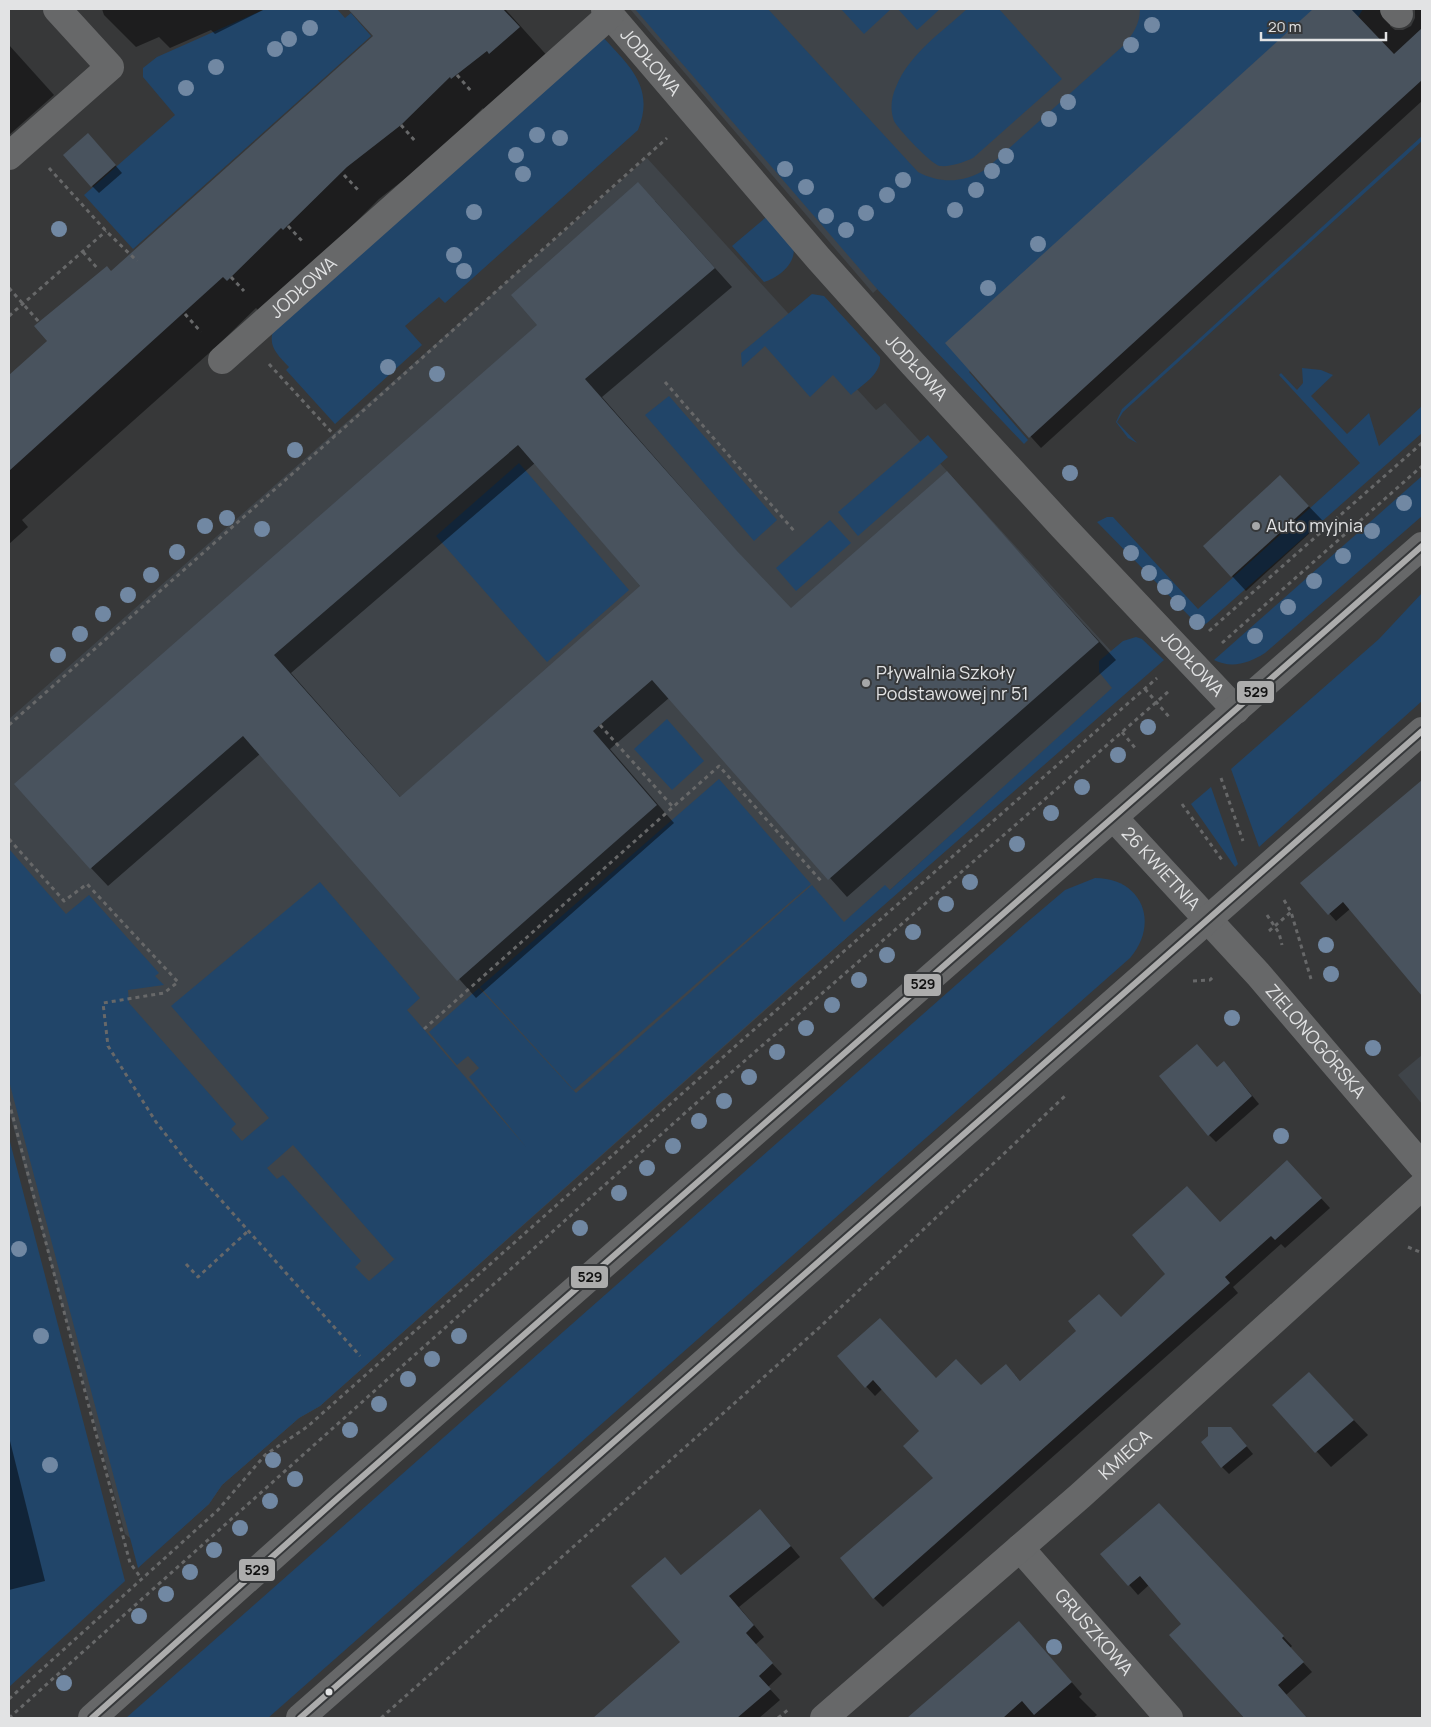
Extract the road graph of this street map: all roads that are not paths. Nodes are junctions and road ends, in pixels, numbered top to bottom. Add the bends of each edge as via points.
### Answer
1 (57, 9) edge
2 (607, 12) edge
3 (17, 149) edge
4 (222, 360) dead end
5 (1422, 546) edge
6 (1236, 710) junction
7 (1422, 731) edge
8 (1114, 818) junction
9 (1208, 920) junction
10 (1422, 1166) edge
11 (1422, 1186) edge
12 (1020, 1548) junction
13 (92, 1718) edge
14 (300, 1718) edge
15 (824, 1718) edge
16 (1169, 1718) edge

1 - 3 street via 110,67
2 - 4 street, JODŁOWA
2 - 6 street, JODŁOWA via 819,259 1056,520
5 - 6 street, 26 KWIETNIA
6 - 8 street, 26 KWIETNIA
7 - 9 street, 26 KWIETNIA
8 - 9 street, 26 KWIETNIA
8 - 13 street, 26 KWIETNIA via 360,1478
9 - 10 street, ZIELONOGÓRSKA
9 - 14 street, 26 KWIETNIA
11 - 12 street, KMIECA
12 - 15 street, KMIECA
12 - 16 street, GRUSZKOWA

